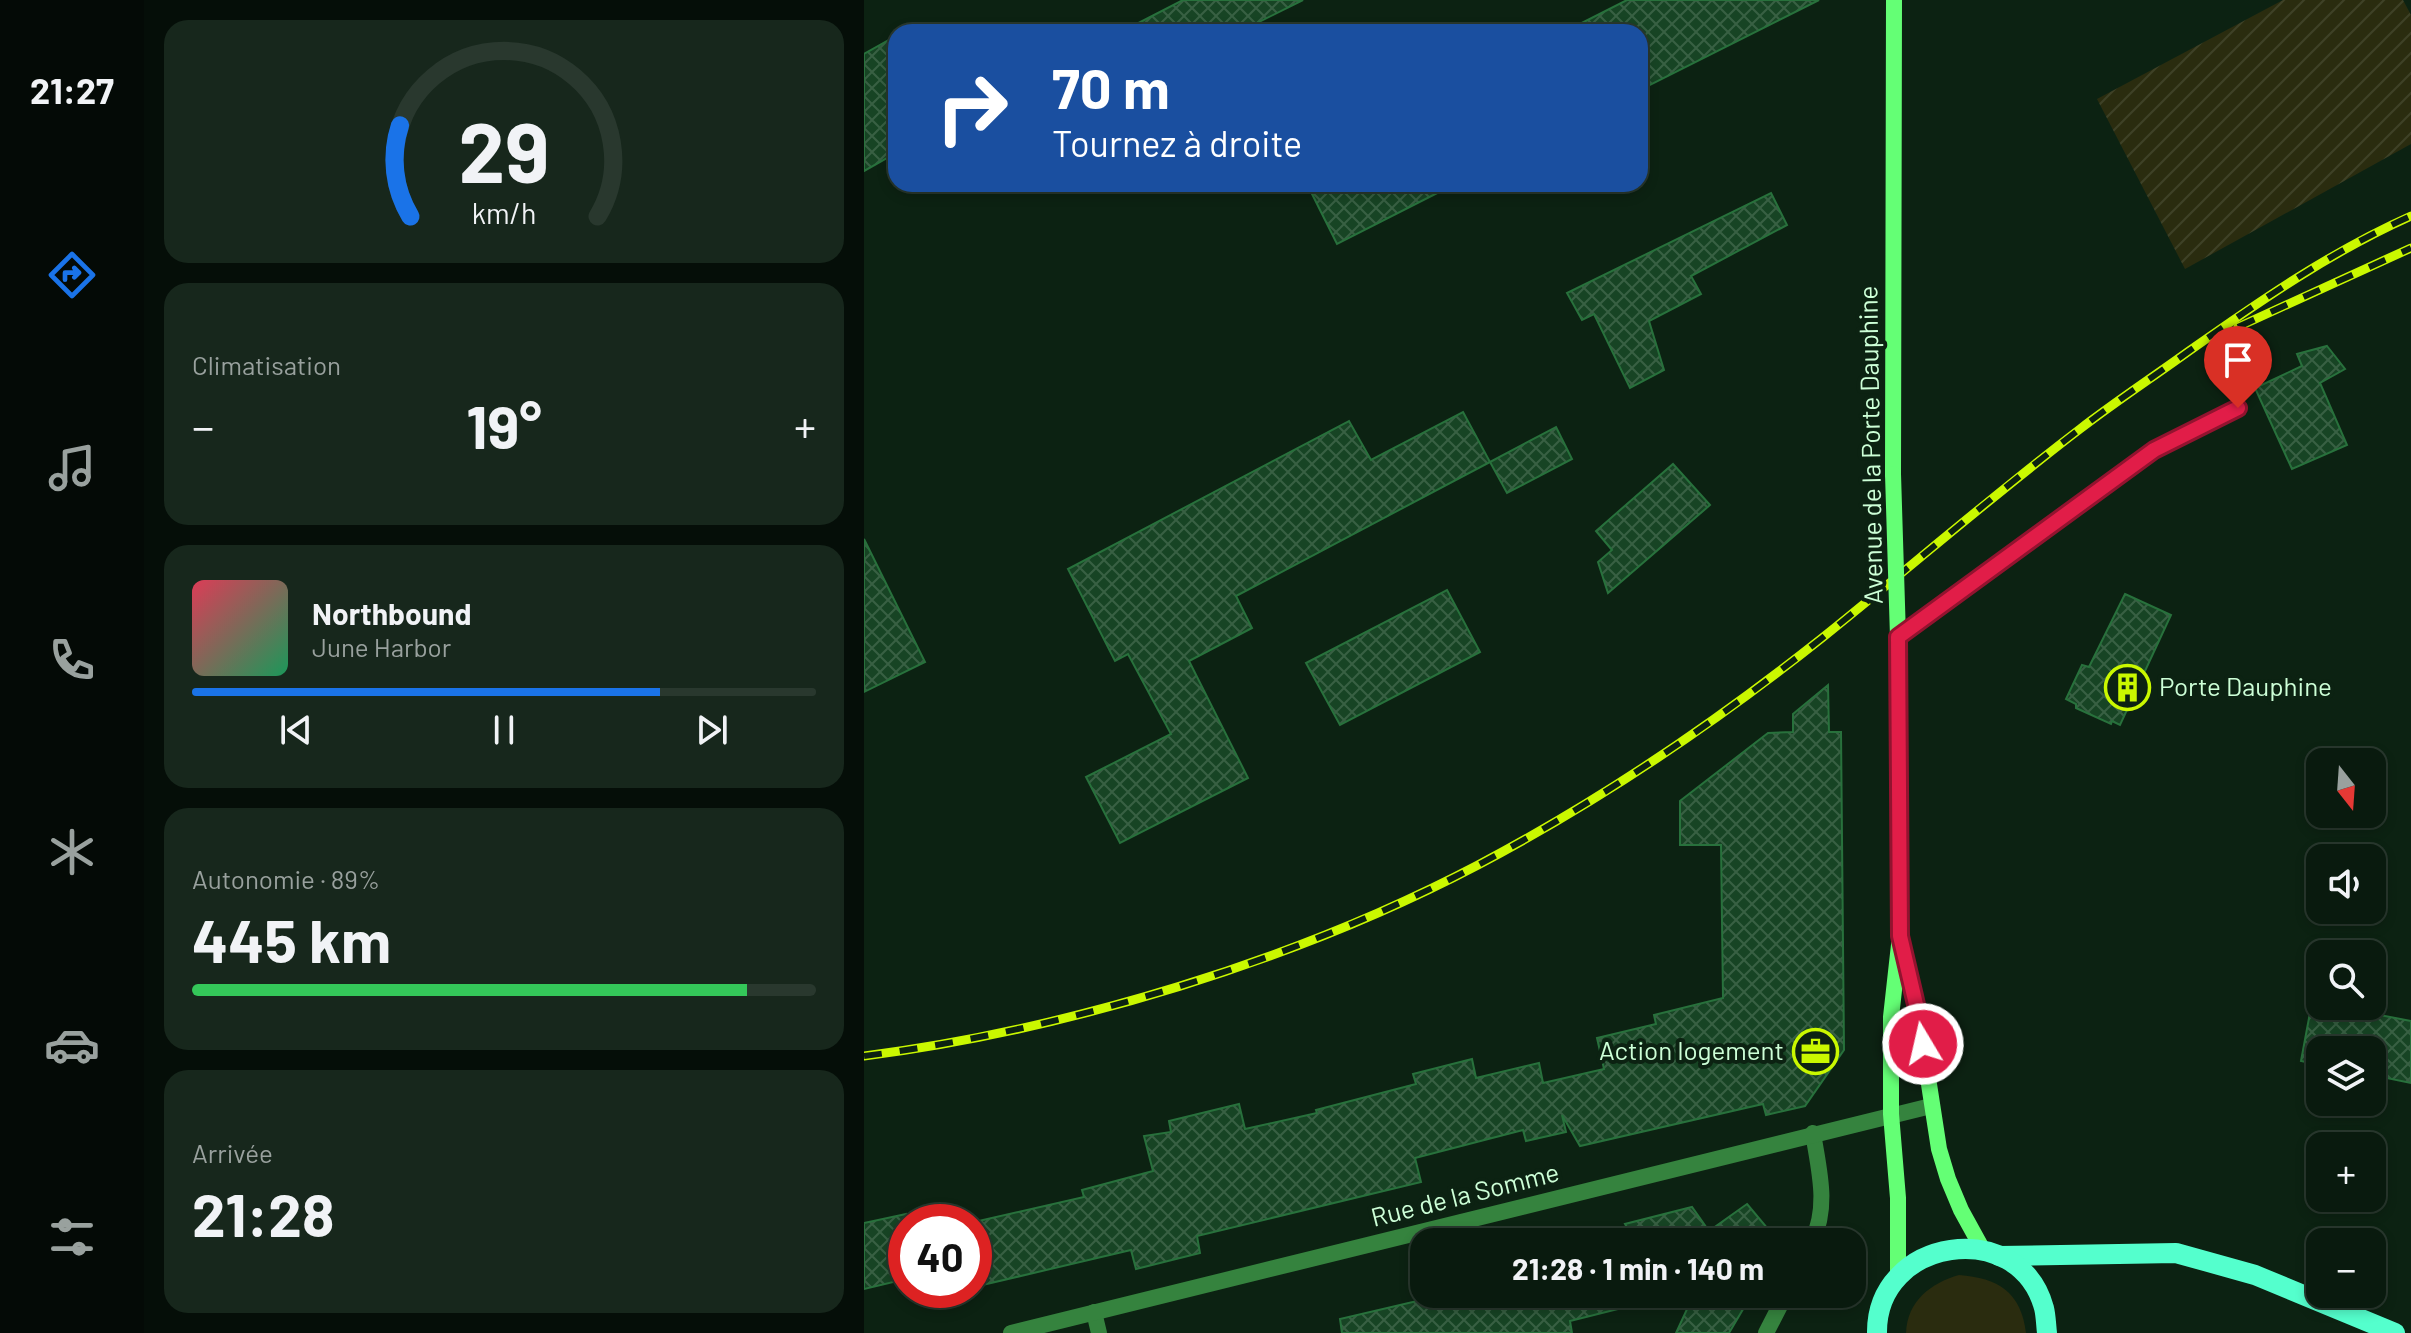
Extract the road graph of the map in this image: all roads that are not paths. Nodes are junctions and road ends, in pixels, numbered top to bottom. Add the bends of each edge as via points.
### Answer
1 (1894, 0) edge
2 (2238, 408) dead end
3 (1898, 637) junction
4 (1900, 936) junction
5 (1931, 1106) junction
6 (1891, 1114) junction
7 (1813, 1133) junction
8 (1817, 1228) edge
9 (1991, 1253) junction
10 (1898, 1276) junction
11 (1779, 1308) edge
12 (1094, 1312) junction
13 (1011, 1333) edge
14 (1099, 1333) edge
15 (1766, 1333) edge
16 (1877, 1333) edge
17 (2047, 1333) edge
18 (2395, 1333) edge

1 - 3 street, Avenue de la Porte Dauphine, bridge
2 - 3 street via 2154,450
3 - 4 street, Avenue de la Porte Dauphine
4 - 5 street, Avenue de la Porte Dauphine
4 - 6 street, Avenue de la Porte Dauphine via 1891,1017
5 - 6 street, Rue de la Somme
5 - 9 street, Avenue de la Porte Dauphine via 1948,1179
6 - 7 street, Rue de la Somme
6 - 10 street, Avenue de la Porte Dauphine
7 - 8 street via 1822,1194
7 - 12 street, Rue de la Somme
9 - 10 main road via 1952,1248 1922,1257
9 - 17 main road via 2021,1271 2036,1290
9 - 18 main road via 2176,1253 2255,1275
10 - 16 main road via 1884,1298
11 - 15 street
12 - 13 street, Rue de la Somme
12 - 14 street

